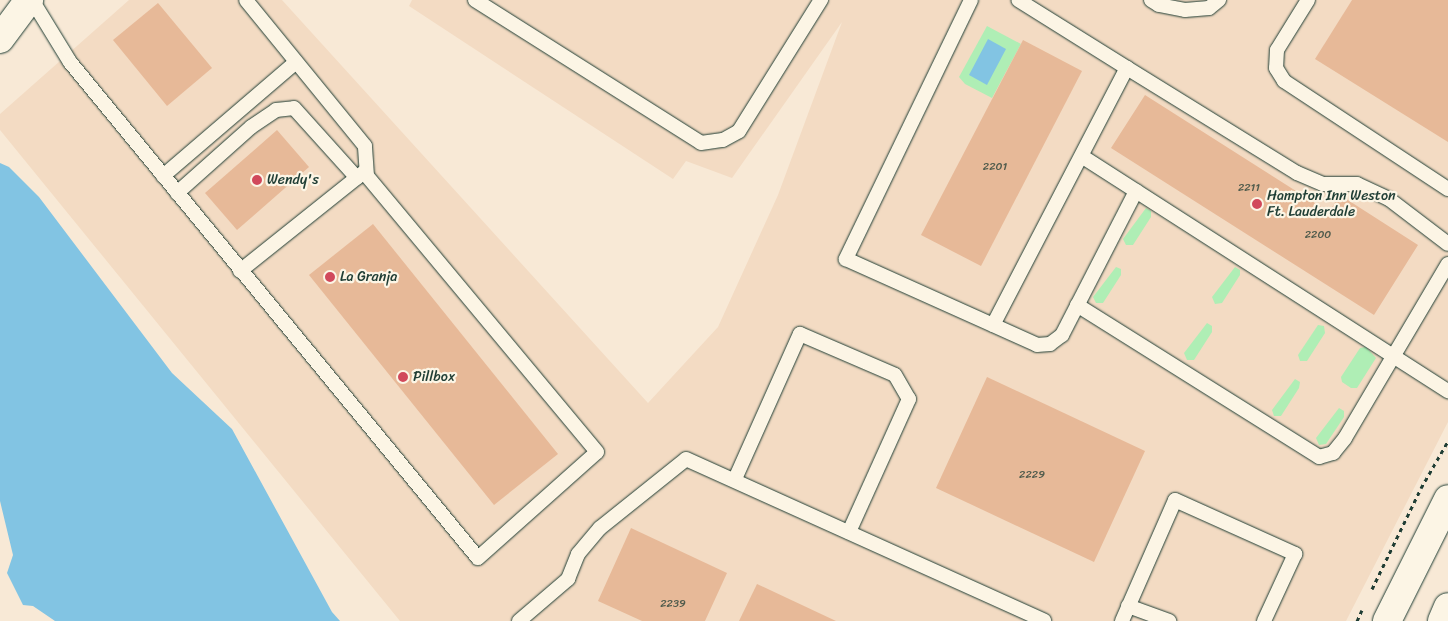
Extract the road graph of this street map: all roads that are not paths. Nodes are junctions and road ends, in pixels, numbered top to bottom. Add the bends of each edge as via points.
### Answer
1 (29, 0) edge
2 (246, 0) edge
3 (475, 0) edge
4 (821, 0) edge
5 (971, 0) edge
6 (1018, 0) edge
7 (1151, 0) edge
8 (1219, 0) edge
9 (1308, 0) edge
10 (0, 13) edge
11 (0, 38) edge
12 (296, 62) junction
13 (1126, 68) junction
14 (1083, 156) junction
15 (361, 174) junction
16 (163, 176) junction
17 (1448, 189) edge
18 (1136, 191) junction
19 (177, 193) junction
20 (1448, 244) edge
21 (1448, 264) edge
22 (240, 271) junction
23 (1077, 305) junction
24 (993, 325) junction
25 (1392, 357) junction
26 (1448, 391) edge
27 (735, 479) junction
28 (1448, 500) edge
29 (849, 532) junction
30 (1128, 606) junction
31 (1448, 606) edge
32 (518, 621) edge
33 (1044, 621) edge
34 (1122, 621) edge
35 (1169, 621) edge
36 (1264, 621) edge
37 (1387, 621) edge
38 (1442, 621) edge

1 - 10 street
1 - 11 street
1 - 16 lane via 70,62
2 - 12 lane
3 - 4 lane via 701,143 723,140 740,131
5 - 24 lane via 846,258
6 - 13 lane
7 - 8 lane via 1159,5 1185,10 1208,8
9 - 17 lane via 1277,50 1276,68 1284,81
12 - 15 lane via 365,146
12 - 16 lane
13 - 14 lane
13 - 20 lane via 1297,173 1323,184 1357,184 1389,199
14 - 18 lane
14 - 24 lane
15 - 19 lane via 294,108 276,110 251,127
15 - 22 lane
15 - 22 lane via 366,176 597,452 478,558
16 - 19 lane
18 - 23 lane
18 - 25 lane
19 - 22 lane
21 - 25 lane
23 - 24 lane via 1062,335 1050,344 1037,345
23 - 25 lane via 1319,457 1333,453 1345,438
25 - 26 lane
27 - 29 lane
27 - 29 lane via 800,334 895,375 909,398
27 - 32 lane via 686,460 600,528 578,554 568,579
28 - 37 street
29 - 33 lane
30 - 34 lane
30 - 35 lane
30 - 36 lane via 1175,500 1295,554
31 - 38 street

